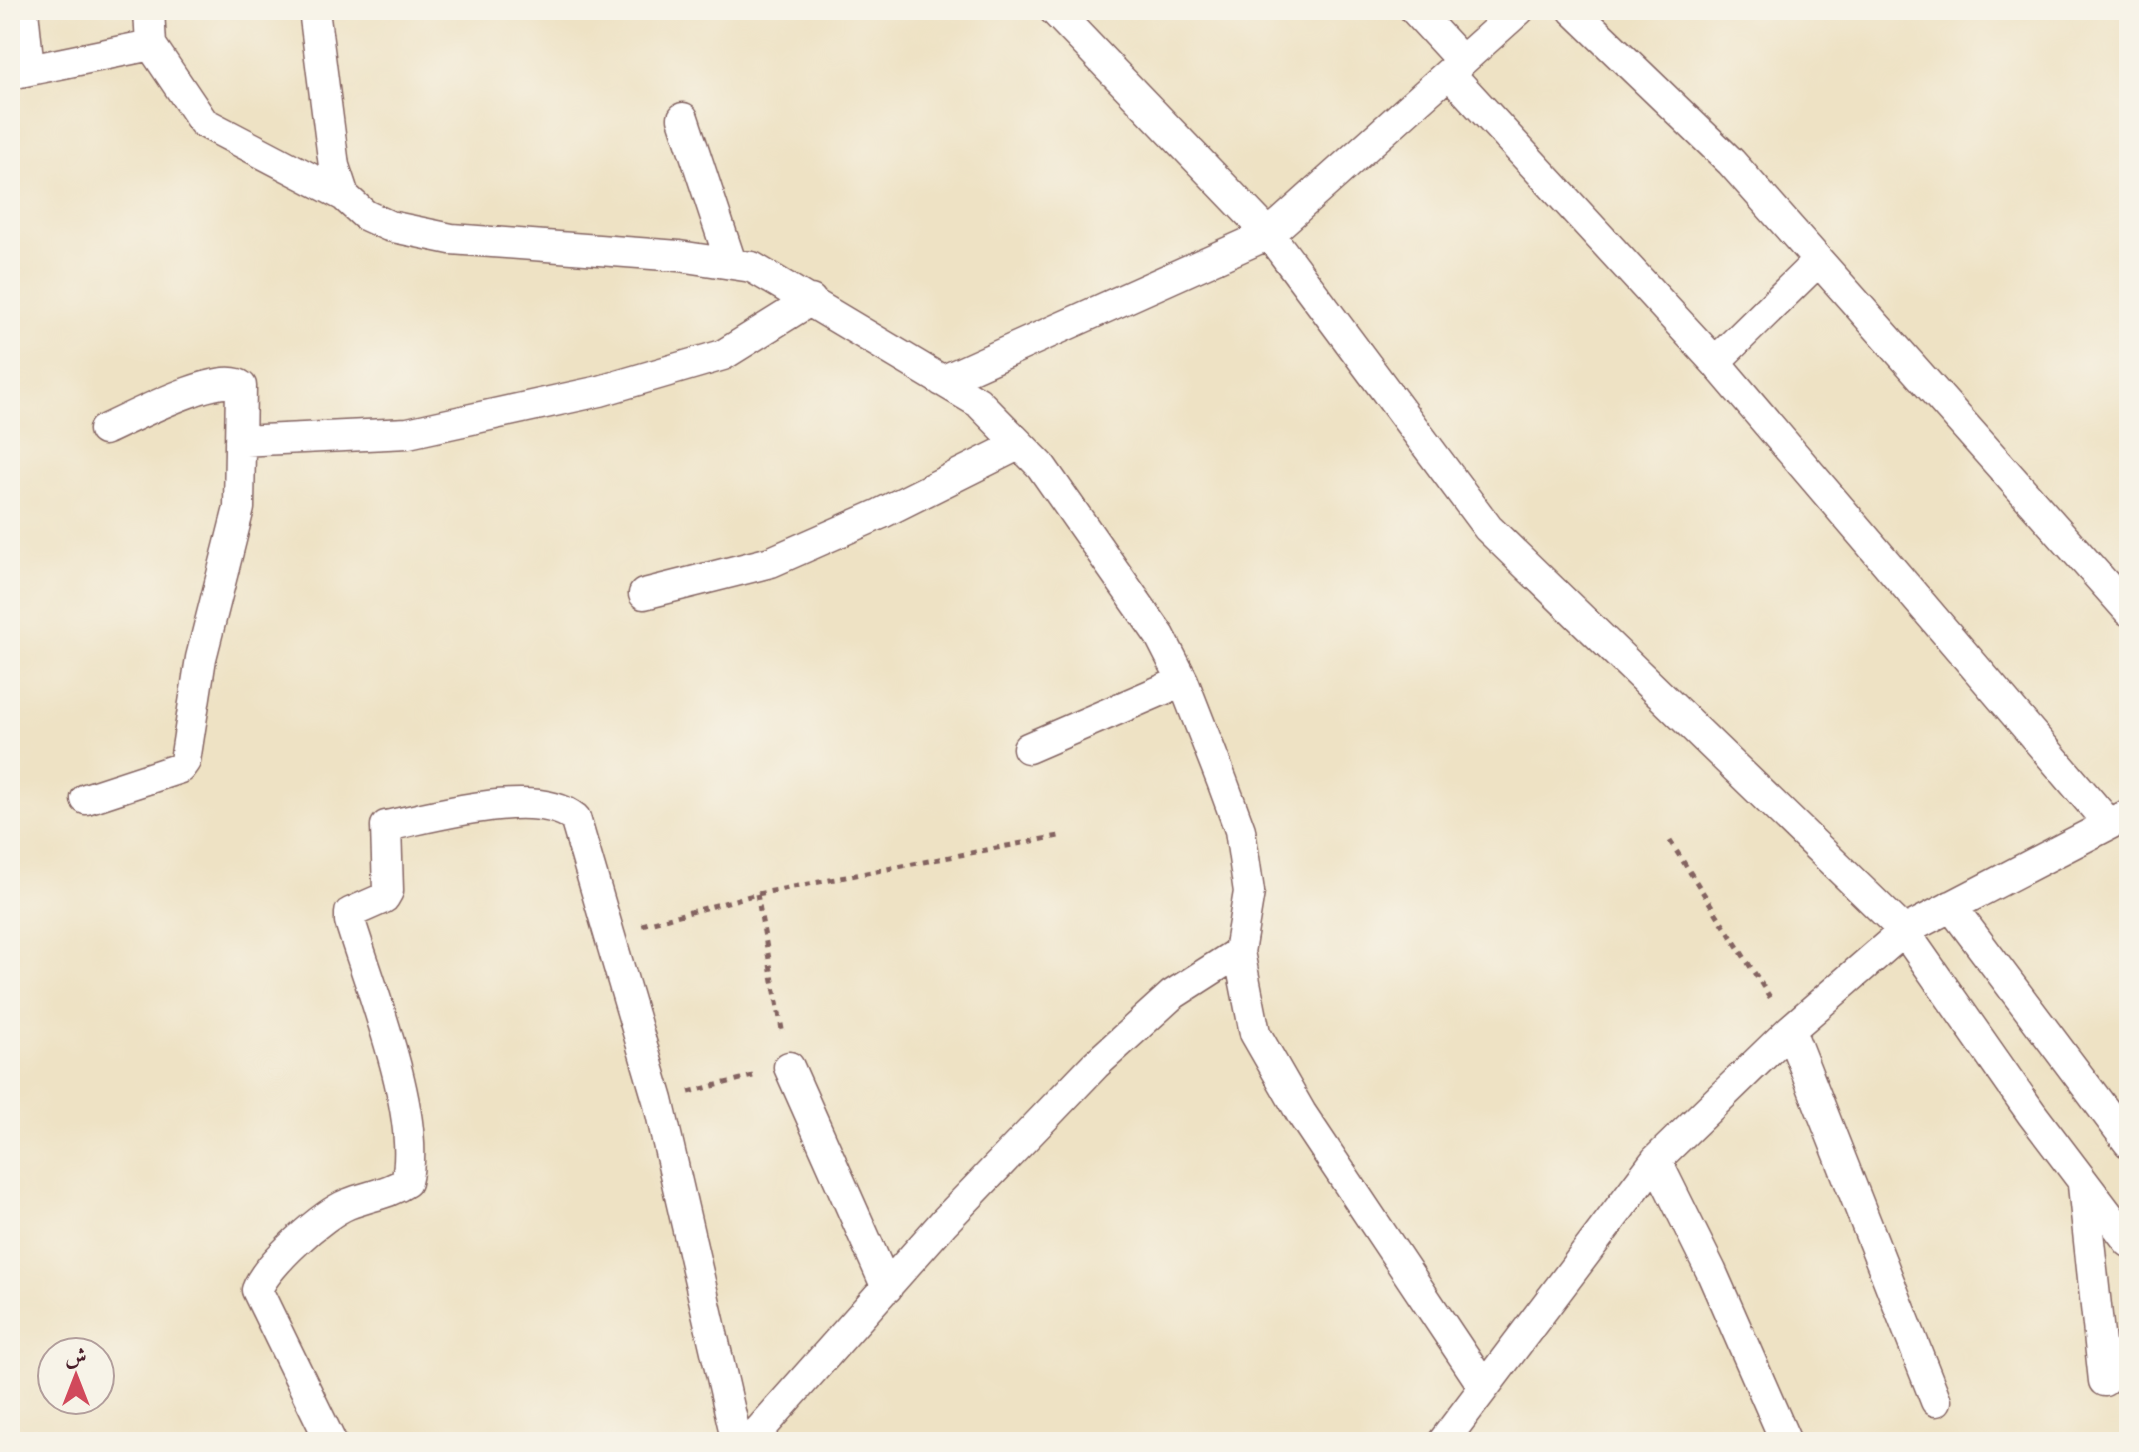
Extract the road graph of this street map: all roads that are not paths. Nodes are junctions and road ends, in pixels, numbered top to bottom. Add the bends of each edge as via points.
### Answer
1 (23, 10) edge
2 (149, 10) edge
3 (314, 10) edge
4 (1054, 10) edge
5 (1415, 10) edge
6 (1519, 10) edge
7 (1573, 10) edge
8 (151, 45) junction
9 (1455, 67) junction
10 (20, 72) edge
11 (683, 118) dead end
12 (344, 196) junction
13 (1269, 234) junction
14 (1818, 261) junction
15 (731, 263) junction
16 (811, 300) junction
17 (1715, 362) junction
18 (942, 381) junction
19 (104, 430) dead end
20 (240, 441) junction
21 (1018, 445) junction
22 (644, 594) dead end
23 (2129, 611) edge
24 (1183, 681) junction
25 (1028, 748) dead end
26 (86, 799) dead end
27 (2119, 819) edge
28 (1951, 906) junction
29 (1904, 931) junction
30 (1239, 952) junction
31 (1790, 1030) junction
32 (789, 1067) road end
33 (2129, 1143) edge
34 (1656, 1160) junction
35 (2083, 1183) junction
36 (2129, 1242) edge
37 (887, 1288) junction
38 (2104, 1381) dead end
39 (1484, 1387) junction
40 (1936, 1401) dead end
41 (1450, 1439) edge
42 (331, 1442) edge
43 (737, 1442) edge
44 (749, 1442) edge
45 (1786, 1442) edge

1 - 10 street
2 - 8 street
3 - 12 street via 334,166
4 - 13 street
5 - 9 street
6 - 9 street
7 - 14 street via 1731,162
8 - 10 street
8 - 12 street via 203,122
9 - 13 street
9 - 17 street
11 - 15 street
12 - 15 street via 365,215 389,226 451,239
13 - 18 street
13 - 29 street via 1488,528
14 - 17 street
14 - 23 street
15 - 16 street via 752,267
16 - 18 street
16 - 20 street via 723,355 600,391 408,433
17 - 27 street
18 - 21 street via 978,402
19 - 20 street via 190,392 235,382 241,386
20 - 26 street via 239,508 201,658 185,761 180,768
21 - 22 street via 771,562
21 - 24 street via 1041,466 1086,526 1160,636
24 - 25 street
24 - 30 street via 1240,830 1249,892
27 - 28 street
28 - 29 street
28 - 33 street
29 - 31 street
29 - 35 street
30 - 37 street via 1136,1024
30 - 39 street via 1255,1033 1301,1113
31 - 34 street
31 - 40 street
32 - 37 street
34 - 39 street
34 - 45 street
35 - 36 street
35 - 38 street
37 - 44 street
39 - 41 street
42 - 43 street via 257,1290 270,1266 329,1216 345,1205 394,1190 406,1182 411,1164 403,1105 350,913 384,898 388,891 386,826 478,807 521,805 575,818 658,1100

